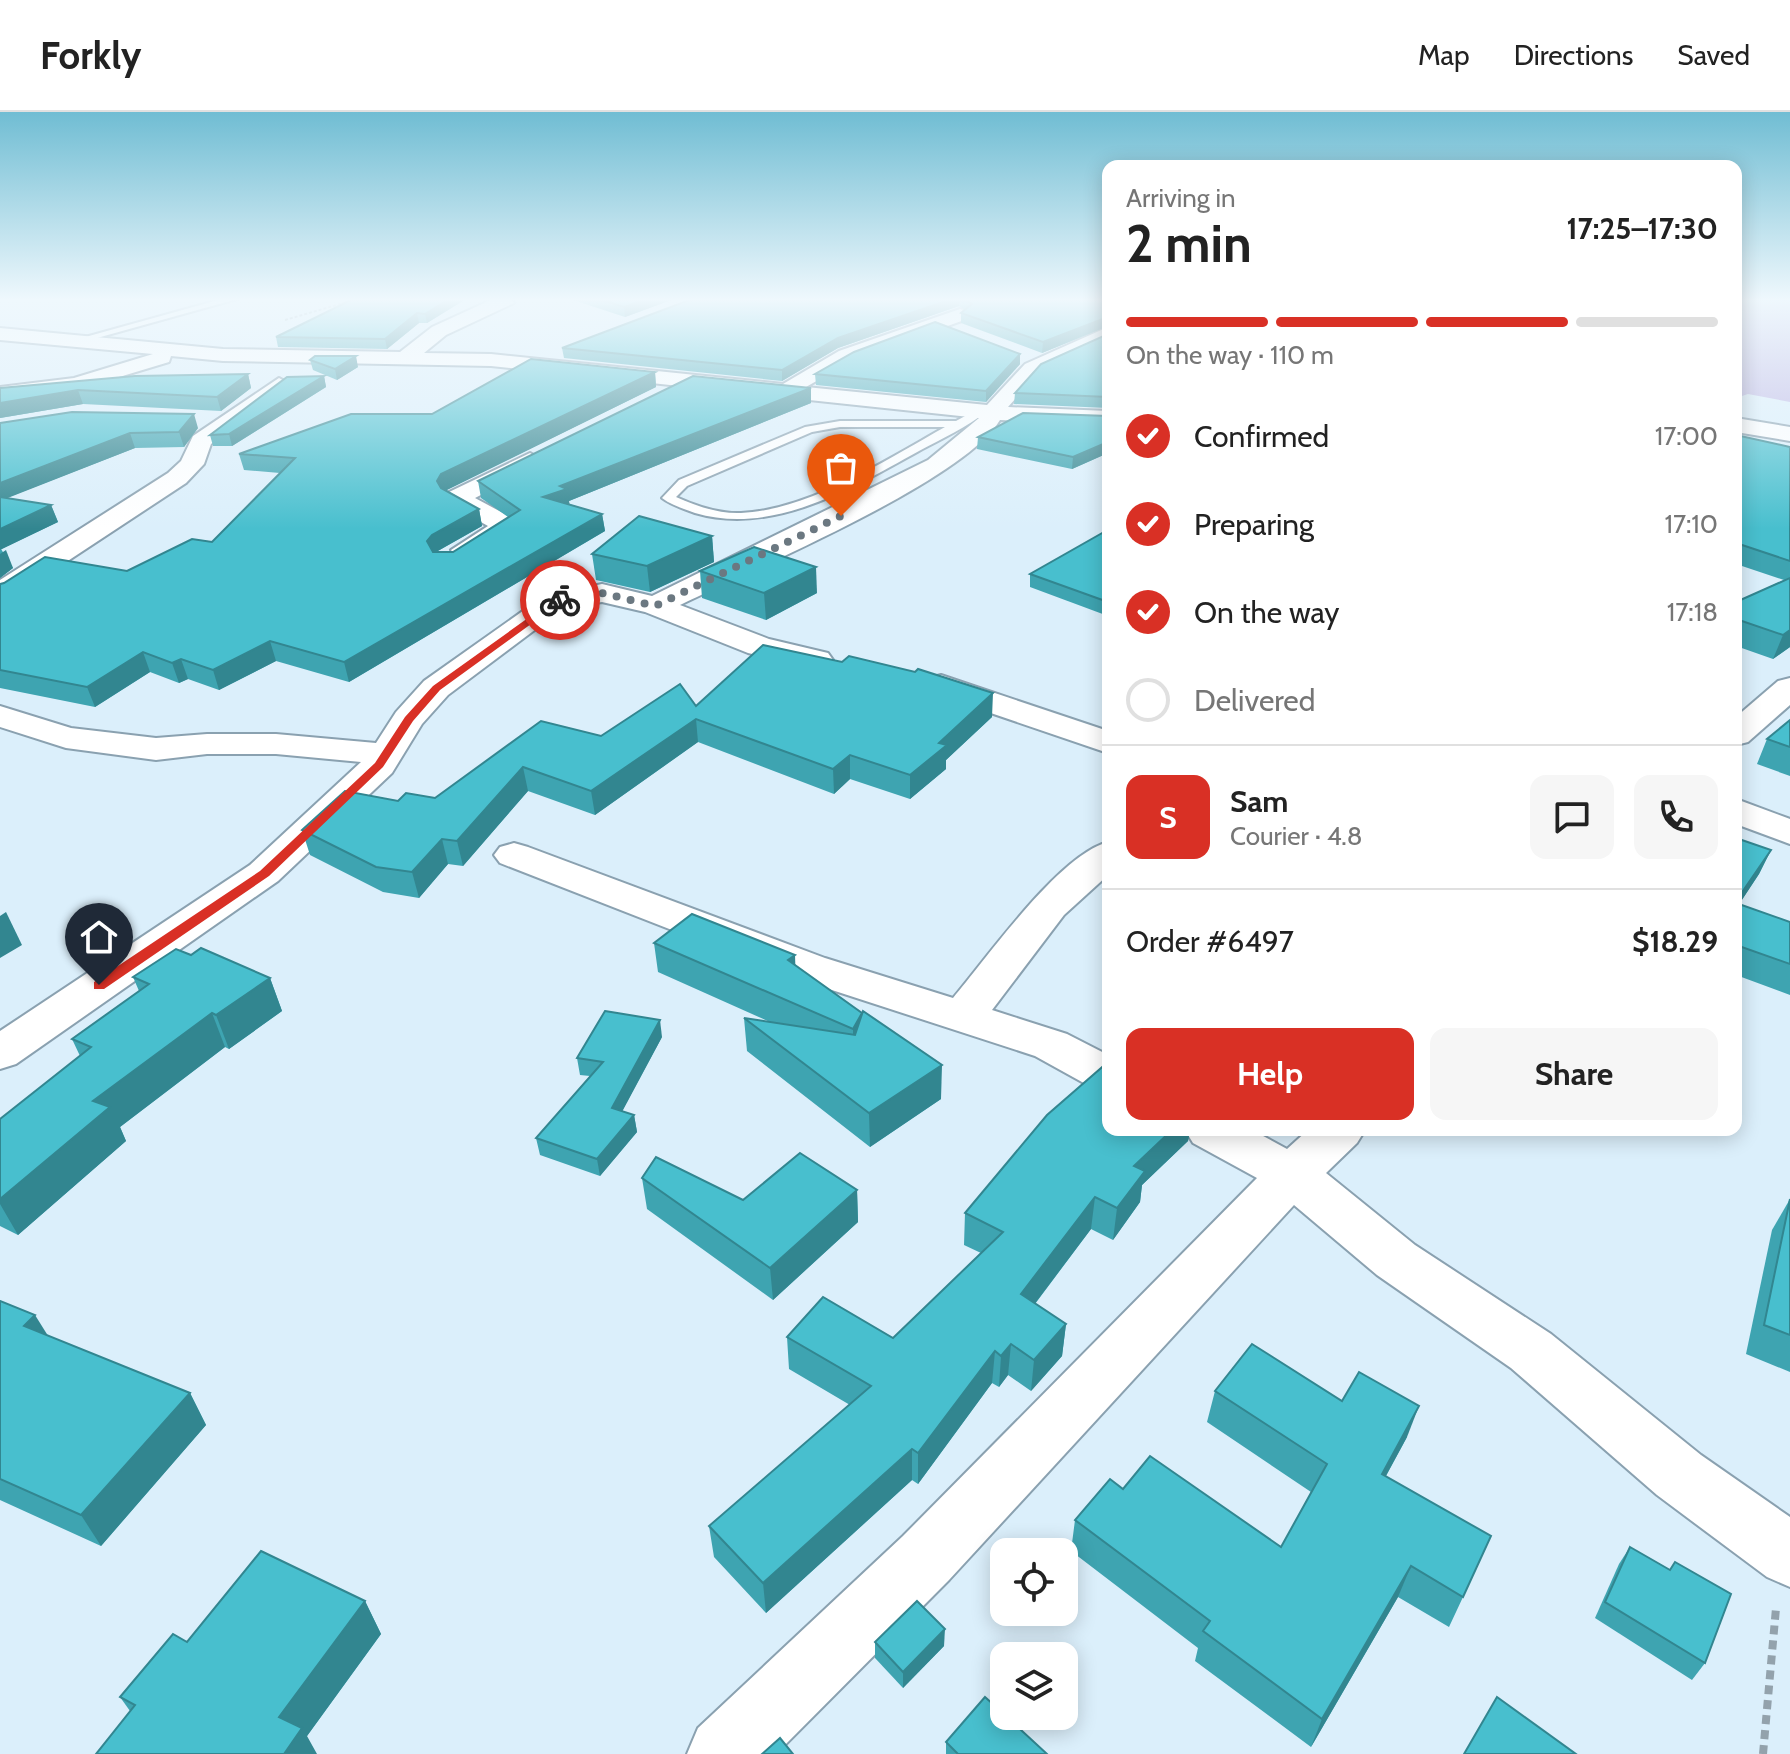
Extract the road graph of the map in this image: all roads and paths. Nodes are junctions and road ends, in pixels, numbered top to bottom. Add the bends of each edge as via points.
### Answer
1 (103, 376) edge
2 (287, 376) edge
3 (633, 376) edge
4 (806, 376) edge
5 (1025, 376) edge
6 (689, 382) junction
7 (790, 389) junction
8 (0, 393) edge
9 (649, 403) edge
10 (989, 412) junction
11 (1102, 418) edge
12 (197, 419) dead end
13 (228, 421) junction
14 (958, 424) junction
15 (1742, 426) edge
16 (1790, 434) edge
17 (552, 449) edge
18 (447, 561) edge
19 (0, 593) edge
20 (655, 606) junction
21 (844, 665) edge
22 (915, 679) edge
23 (1790, 688) edge
24 (0, 716) edge
25 (1742, 730) edge
26 (1102, 741) edge
27 (383, 754) junction
28 (1742, 813) edge
29 (1790, 833) edge
30 (514, 855) dead end
31 (1102, 859) edge
32 (962, 1018) junction
33 (0, 1053) edge
34 (1102, 1072) edge
35 (1221, 1136) edge
36 (1333, 1136) edge
37 (1292, 1174) junction
38 (1786, 1552) edge
39 (724, 1754) edge
40 (1763, 1754) edge

1 - 8 street
2 - 13 street
3 - 6 street
4 - 7 street
5 - 10 street
6 - 7 street
6 - 9 street
7 - 10 street
10 - 11 street
10 - 14 lane
10 - 20 street via 984,428 937,465
12 - 13 street
13 - 19 street via 201,441 192,464 177,478
14 - 14 lane via 909,453 789,507 742,517 697,512 668,498 683,483 809,429
15 - 16 street
17 - 18 street via 456,498 507,526
20 - 21 street via 759,646
20 - 27 street via 602,593 554,602 436,688
22 - 26 street
23 - 25 street
24 - 27 street via 66,738 156,749 276,744
27 - 33 street via 379,765 264,873
28 - 29 street
30 - 32 street via 810,968
31 - 32 street via 1050,906
32 - 34 street via 1051,1045
35 - 37 street
36 - 37 street
37 - 38 street via 1396,1260 1531,1351 1679,1475
37 - 39 street via 936,1548
38 - 40 path

